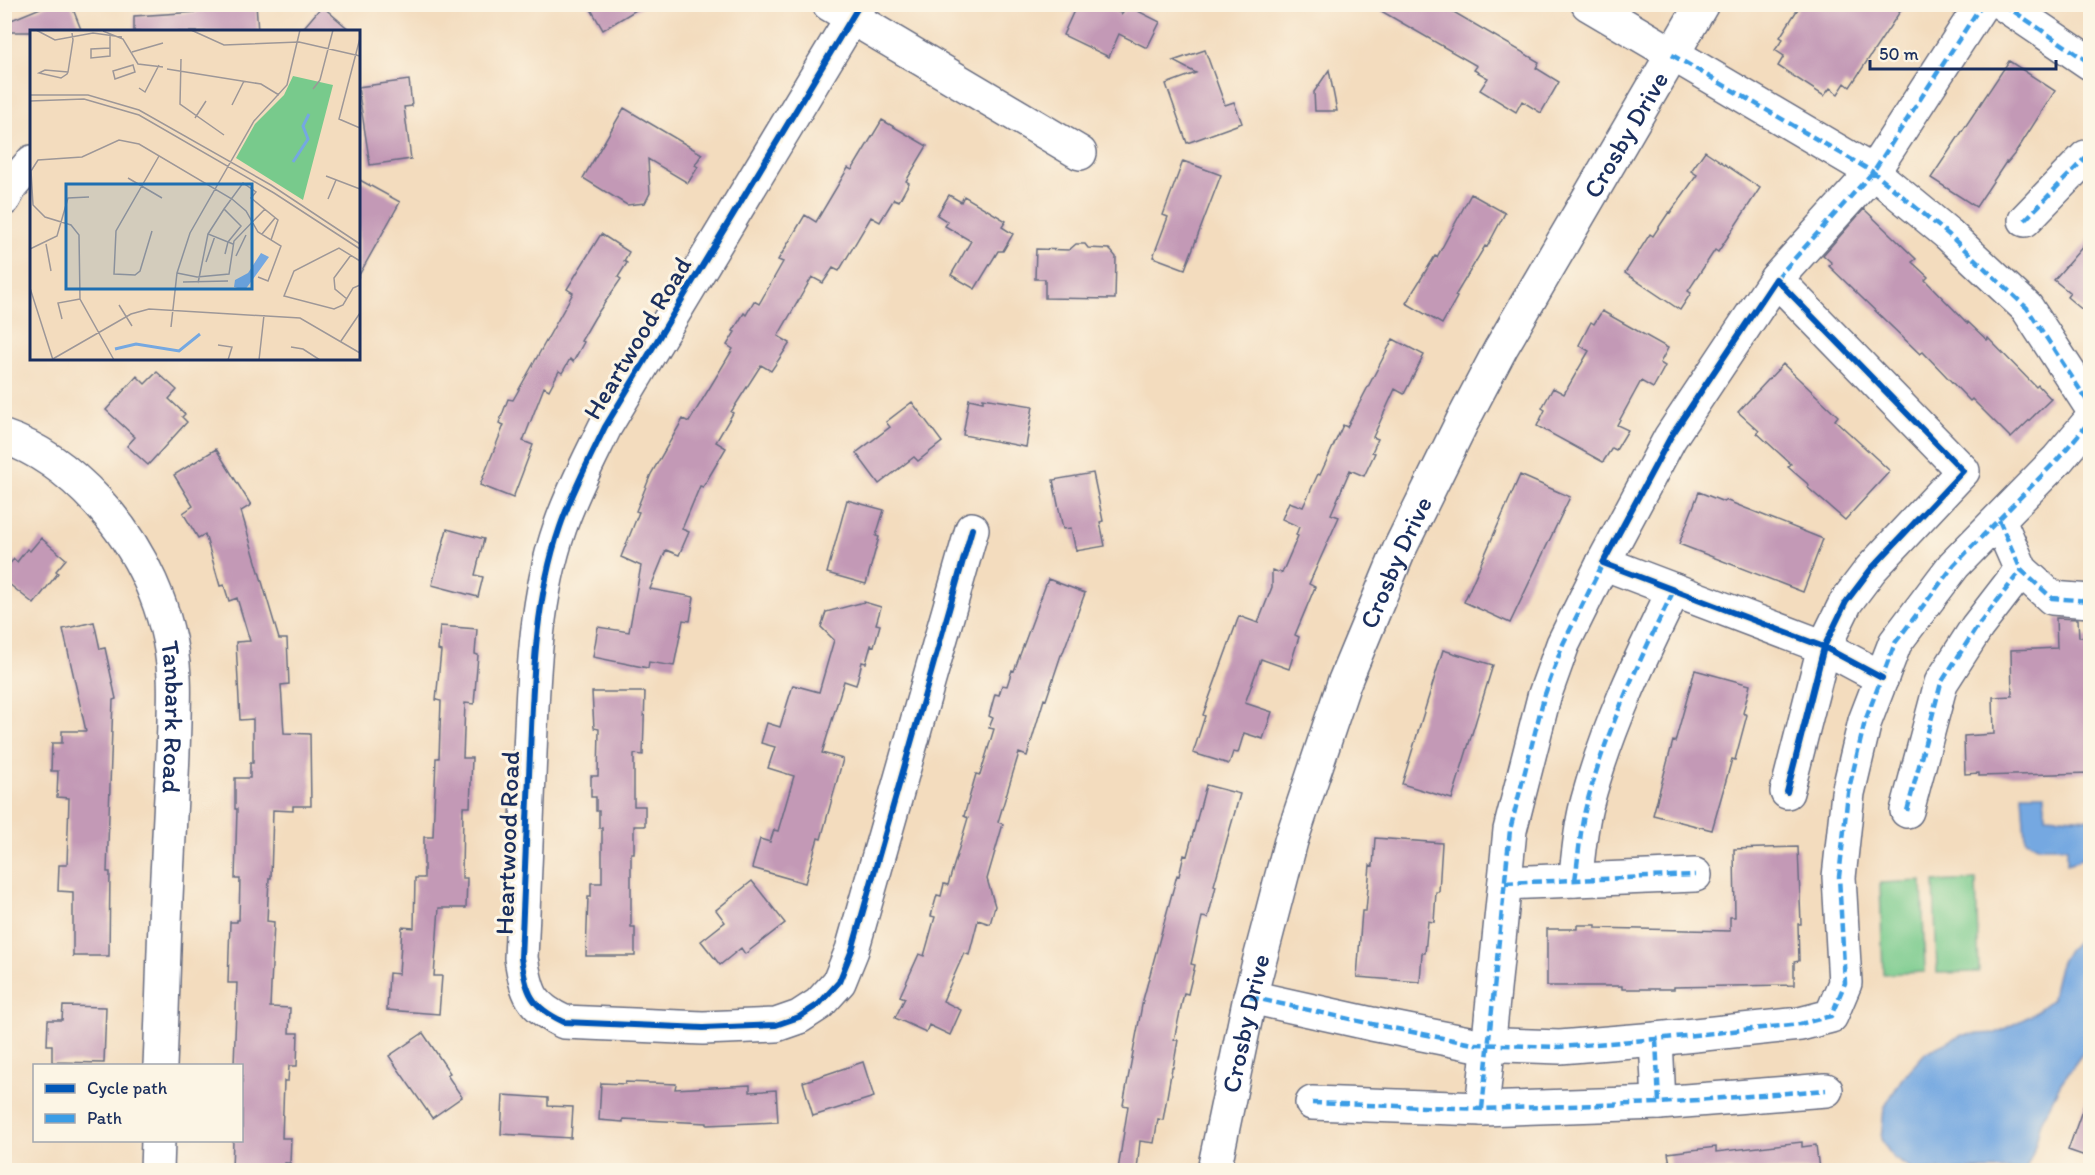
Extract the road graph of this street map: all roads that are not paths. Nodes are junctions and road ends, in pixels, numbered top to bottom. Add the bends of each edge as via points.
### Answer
1 (1588, 4) edge
2 (1702, 4) edge
3 (1982, 4) edge
4 (2003, 4) edge
5 (847, 9) edge
6 (1672, 55) junction
7 (2091, 63) edge
8 (1080, 153) dead end
9 (2089, 156) edge
10 (30, 164) edge
11 (1873, 172) junction
12 (4, 199) edge
13 (2025, 220) dead end
14 (1776, 279) junction
15 (2091, 405) edge
16 (2091, 421) edge
17 (4, 437) edge
18 (1999, 520) junction
19 (972, 529) dead end
20 (1603, 563) junction
21 (2021, 570) junction
22 (1674, 590) junction
23 (2091, 601) edge
24 (1824, 647) junction
25 (1882, 678) junction
26 (1787, 792) dead end
27 (1907, 811) dead end
28 (1695, 875) dead end
29 (1575, 880) junction
30 (1505, 883) junction
31 (1250, 997) junction
32 (1656, 1039) junction
33 (1488, 1044) junction
34 (160, 1064) edge
35 (1826, 1090) dead end
36 (1312, 1103) dead end
37 (1659, 1103) junction
38 (1482, 1109) junction
39 (158, 1142) edge
40 (157, 1170) edge
41 (1214, 1170) edge

1 - 6 street
2 - 6 street, Crosby Drive
3 - 11 street
4 - 7 street
5 - 8 street
5 - 19 street, Heartwood Road via 605,427 559,528 547,575 532,688 521,958 525,983 544,1013 564,1022 703,1028 776,1025 819,1004 839,982 852,950
6 - 11 street
6 - 31 street, Crosby Drive via 1502,348 1400,548 1344,683 1299,818
9 - 13 street
10 - 12 street
11 - 14 street
11 - 15 street via 1948,234 2027,308
14 - 20 street via 1670,438
14 - 24 street via 1964,471 1871,568 1846,602
16 - 18 street
17 - 34 street, Tanbark Road via 54,462 111,516 149,579 169,636 174,676 173,756
18 - 21 street
18 - 25 street via 1954,565 1895,643
20 - 22 street
20 - 30 street via 1563,644 1544,697 1510,830
21 - 23 street via 2052,598
21 - 27 street via 1941,683
22 - 24 street
22 - 29 street via 1633,672 1603,750 1586,805
24 - 25 street
24 - 26 street
25 - 32 street via 1865,721 1848,793 1839,877 1845,982 1831,1016 1800,1024
28 - 29 street
29 - 30 street
30 - 33 street
31 - 33 street
31 - 41 street, Crosby Drive
32 - 33 street via 1560,1047
32 - 37 street
33 - 38 street
35 - 37 street
36 - 38 street
37 - 38 street
39 - 40 street

